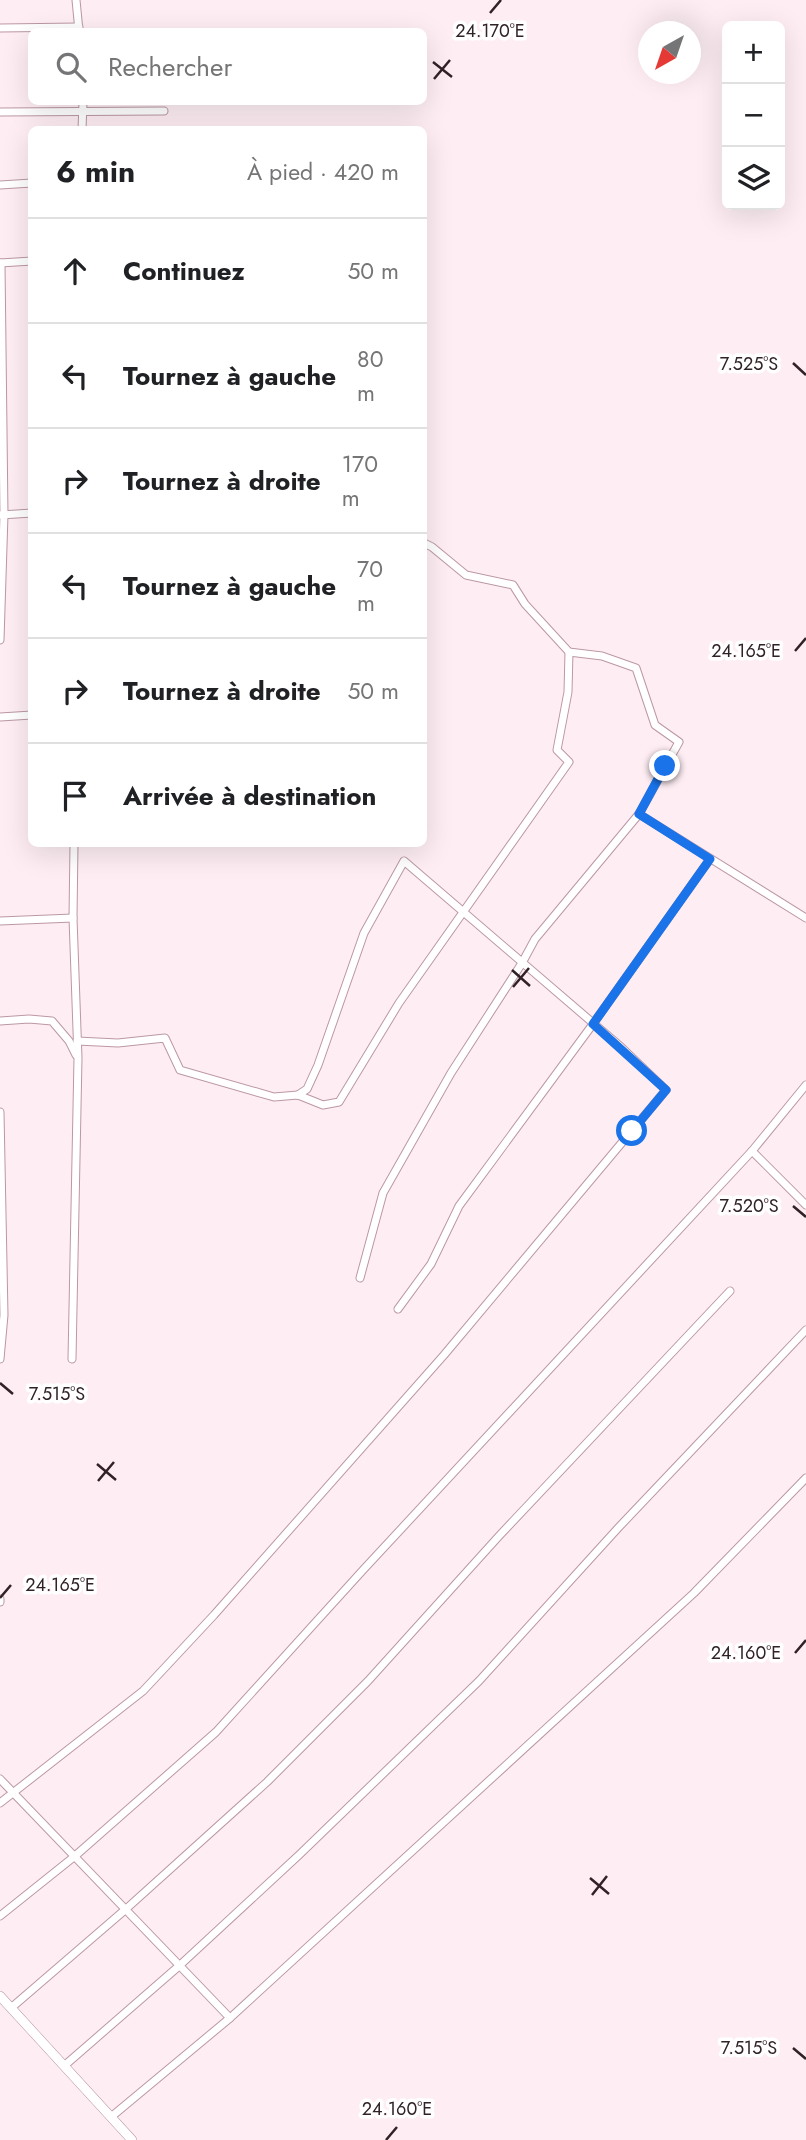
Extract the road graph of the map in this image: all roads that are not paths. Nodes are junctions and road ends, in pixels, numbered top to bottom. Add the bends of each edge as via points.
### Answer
1 (76, 0) edge
2 (0, 28) edge
3 (28, 28) edge
4 (79, 28) edge
5 (83, 106) edge
6 (0, 111) edge
7 (163, 111) dead end
8 (82, 126) edge
9 (28, 183) edge
10 (0, 184) edge
11 (28, 261) edge
12 (0, 264) edge
13 (28, 513) edge
14 (2, 515) edge
15 (427, 544) edge
16 (0, 640) edge
17 (569, 652) junction
18 (28, 715) edge
19 (0, 717) edge
20 (639, 814) junction
21 (74, 847) edge
22 (710, 859) junction
23 (462, 911) junction
24 (73, 918) junction
25 (806, 918) edge
26 (0, 921) edge
27 (522, 962) junction
28 (0, 1021) edge
29 (593, 1024) junction
30 (77, 1041) junction
31 (78, 1058) junction
32 (806, 1085) edge
33 (299, 1095) junction
34 (0, 1112) edge
35 (752, 1151) junction
36 (806, 1205) edge
37 (360, 1278) dead end
38 (730, 1291) dead end
39 (398, 1309) dead end
40 (806, 1330) edge
41 (0, 1359) edge
42 (72, 1359) dead end
43 (806, 1478) edge
44 (0, 1779) edge
45 (14, 1792) junction
46 (0, 1803) edge
47 (75, 1856) junction
48 (126, 1909) junction
49 (0, 1916) edge
50 (179, 1966) junction
51 (0, 1996) edge
52 (11, 2008) junction
53 (230, 2018) junction
54 (64, 2066) junction
55 (111, 2117) junction
56 (132, 2140) edge

1 - 4 street
2 - 3 street
5 - 6 street
5 - 7 street
5 - 8 street
9 - 10 street
11 - 12 street
12 - 14 street
13 - 14 street
14 - 16 street
15 - 17 street via 466,575 513,585
17 - 20 street via 602,656 636,668 655,725 678,742
17 - 23 street via 568,692 556,750 569,761
18 - 19 street
20 - 22 street
20 - 27 street via 535,939
21 - 24 street
22 - 25 street
22 - 29 street
23 - 27 street
23 - 33 street via 338,1102 323,1105
23 - 33 street via 404,861 364,933 318,1065 307,1089
24 - 26 street
24 - 30 street
27 - 29 street
27 - 37 street via 451,1073 383,1193
28 - 31 street via 52,1021
29 - 39 street via 459,1206 431,1264
29 - 45 street via 666,1090 452,1344 214,1615 143,1691
30 - 31 street
30 - 33 street via 166,1038 180,1070 274,1097
31 - 42 street
32 - 35 street
34 - 41 street via 4,1315
35 - 36 street
35 - 47 street via 216,1732
38 - 48 street via 368,1681 267,1782
40 - 50 street via 479,1681
43 - 53 street via 694,1593
44 - 45 street
45 - 46 street
45 - 47 street
47 - 48 street
47 - 49 street
48 - 50 street
48 - 52 street
50 - 53 street
50 - 54 street
51 - 52 street
52 - 54 street
53 - 55 street
54 - 55 street
55 - 56 street

